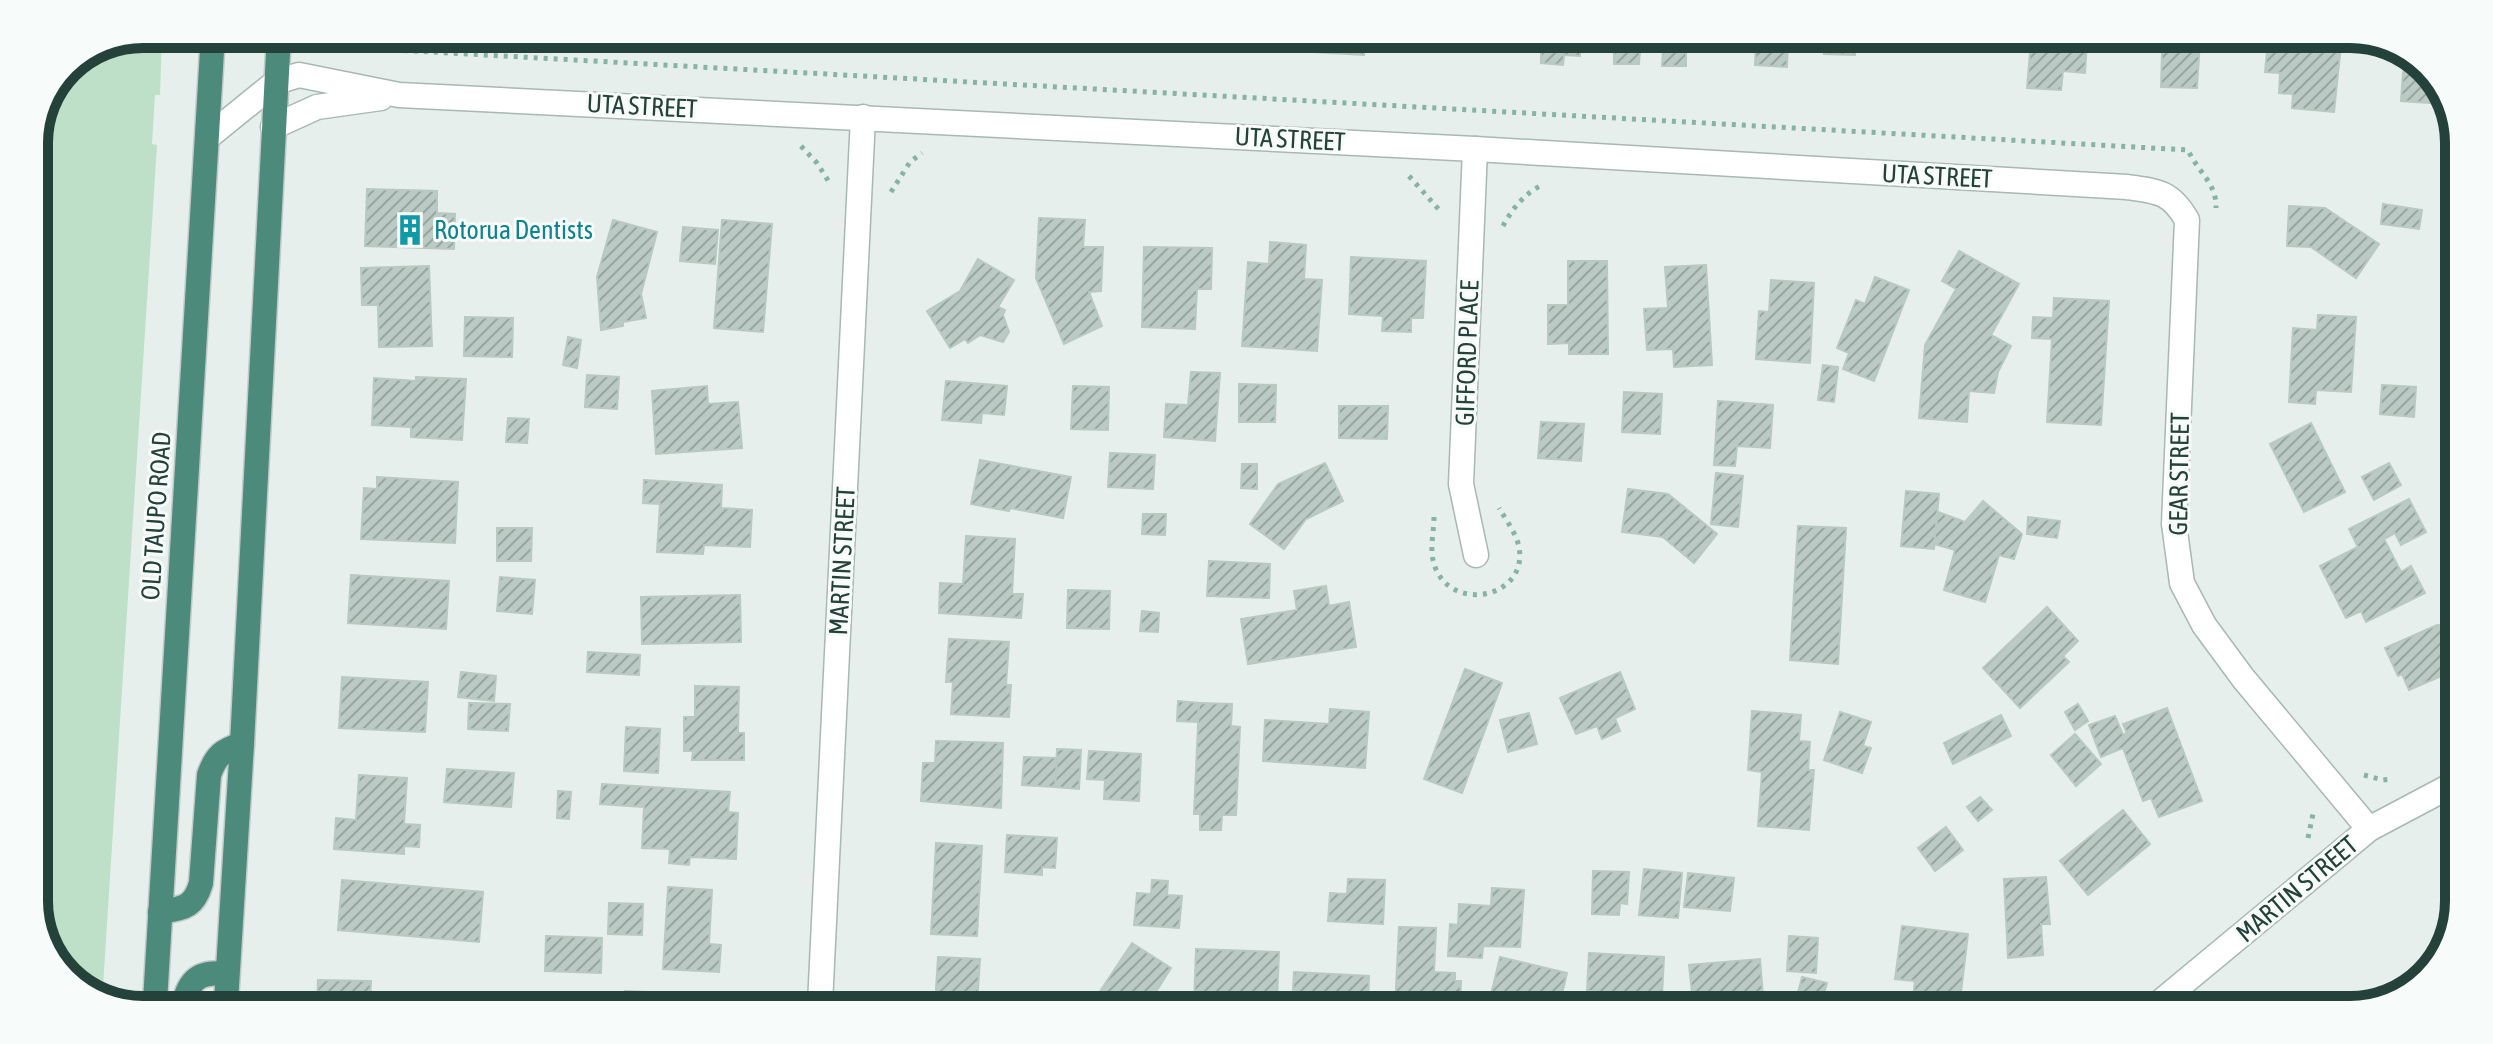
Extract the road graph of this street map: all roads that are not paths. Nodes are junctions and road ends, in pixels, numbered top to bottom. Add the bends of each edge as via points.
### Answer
1 (212, 48) edge
2 (278, 48) edge
3 (276, 82) junction
4 (399, 95) junction
5 (863, 117) junction
6 (273, 127) junction
7 (208, 137) junction
8 (1475, 149) junction
9 (2177, 202) joint
10 (1476, 555) dead end
11 (242, 744) junction
12 (2445, 789) edge
13 (2369, 829) junction
14 (160, 912) junction
15 (227, 973) junction
16 (155, 996) edge
17 (186, 996) edge
18 (226, 996) edge
19 (820, 996) edge
20 (2168, 996) edge

1 - 7 highway, OLD TAUPO ROAD
2 - 3 highway
3 - 4 street, UTA STREET via 299,75
3 - 6 highway
3 - 7 street
4 - 5 street, UTA STREET
4 - 6 street, UTA STREET via 317,107
5 - 8 street, UTA STREET
5 - 19 street, MARTIN STREET
6 - 11 highway
7 - 14 highway, OLD TAUPO ROAD
8 - 9 street, UTA STREET via 2127,187 2155,191
8 - 10 street, GIFFORD PLACE via 1461,484
9 - 13 street, GEAR STREET via 2187,220 2188,243 2174,524 2182,583 2204,625 2243,678
11 - 14 highway via 223,750 209,775 198,896 191,904
11 - 15 highway
12 - 13 street, MARTIN STREET
13 - 20 street, MARTIN STREET
14 - 16 highway, OLD TAUPO ROAD
15 - 17 highway via 196,978
15 - 18 highway

